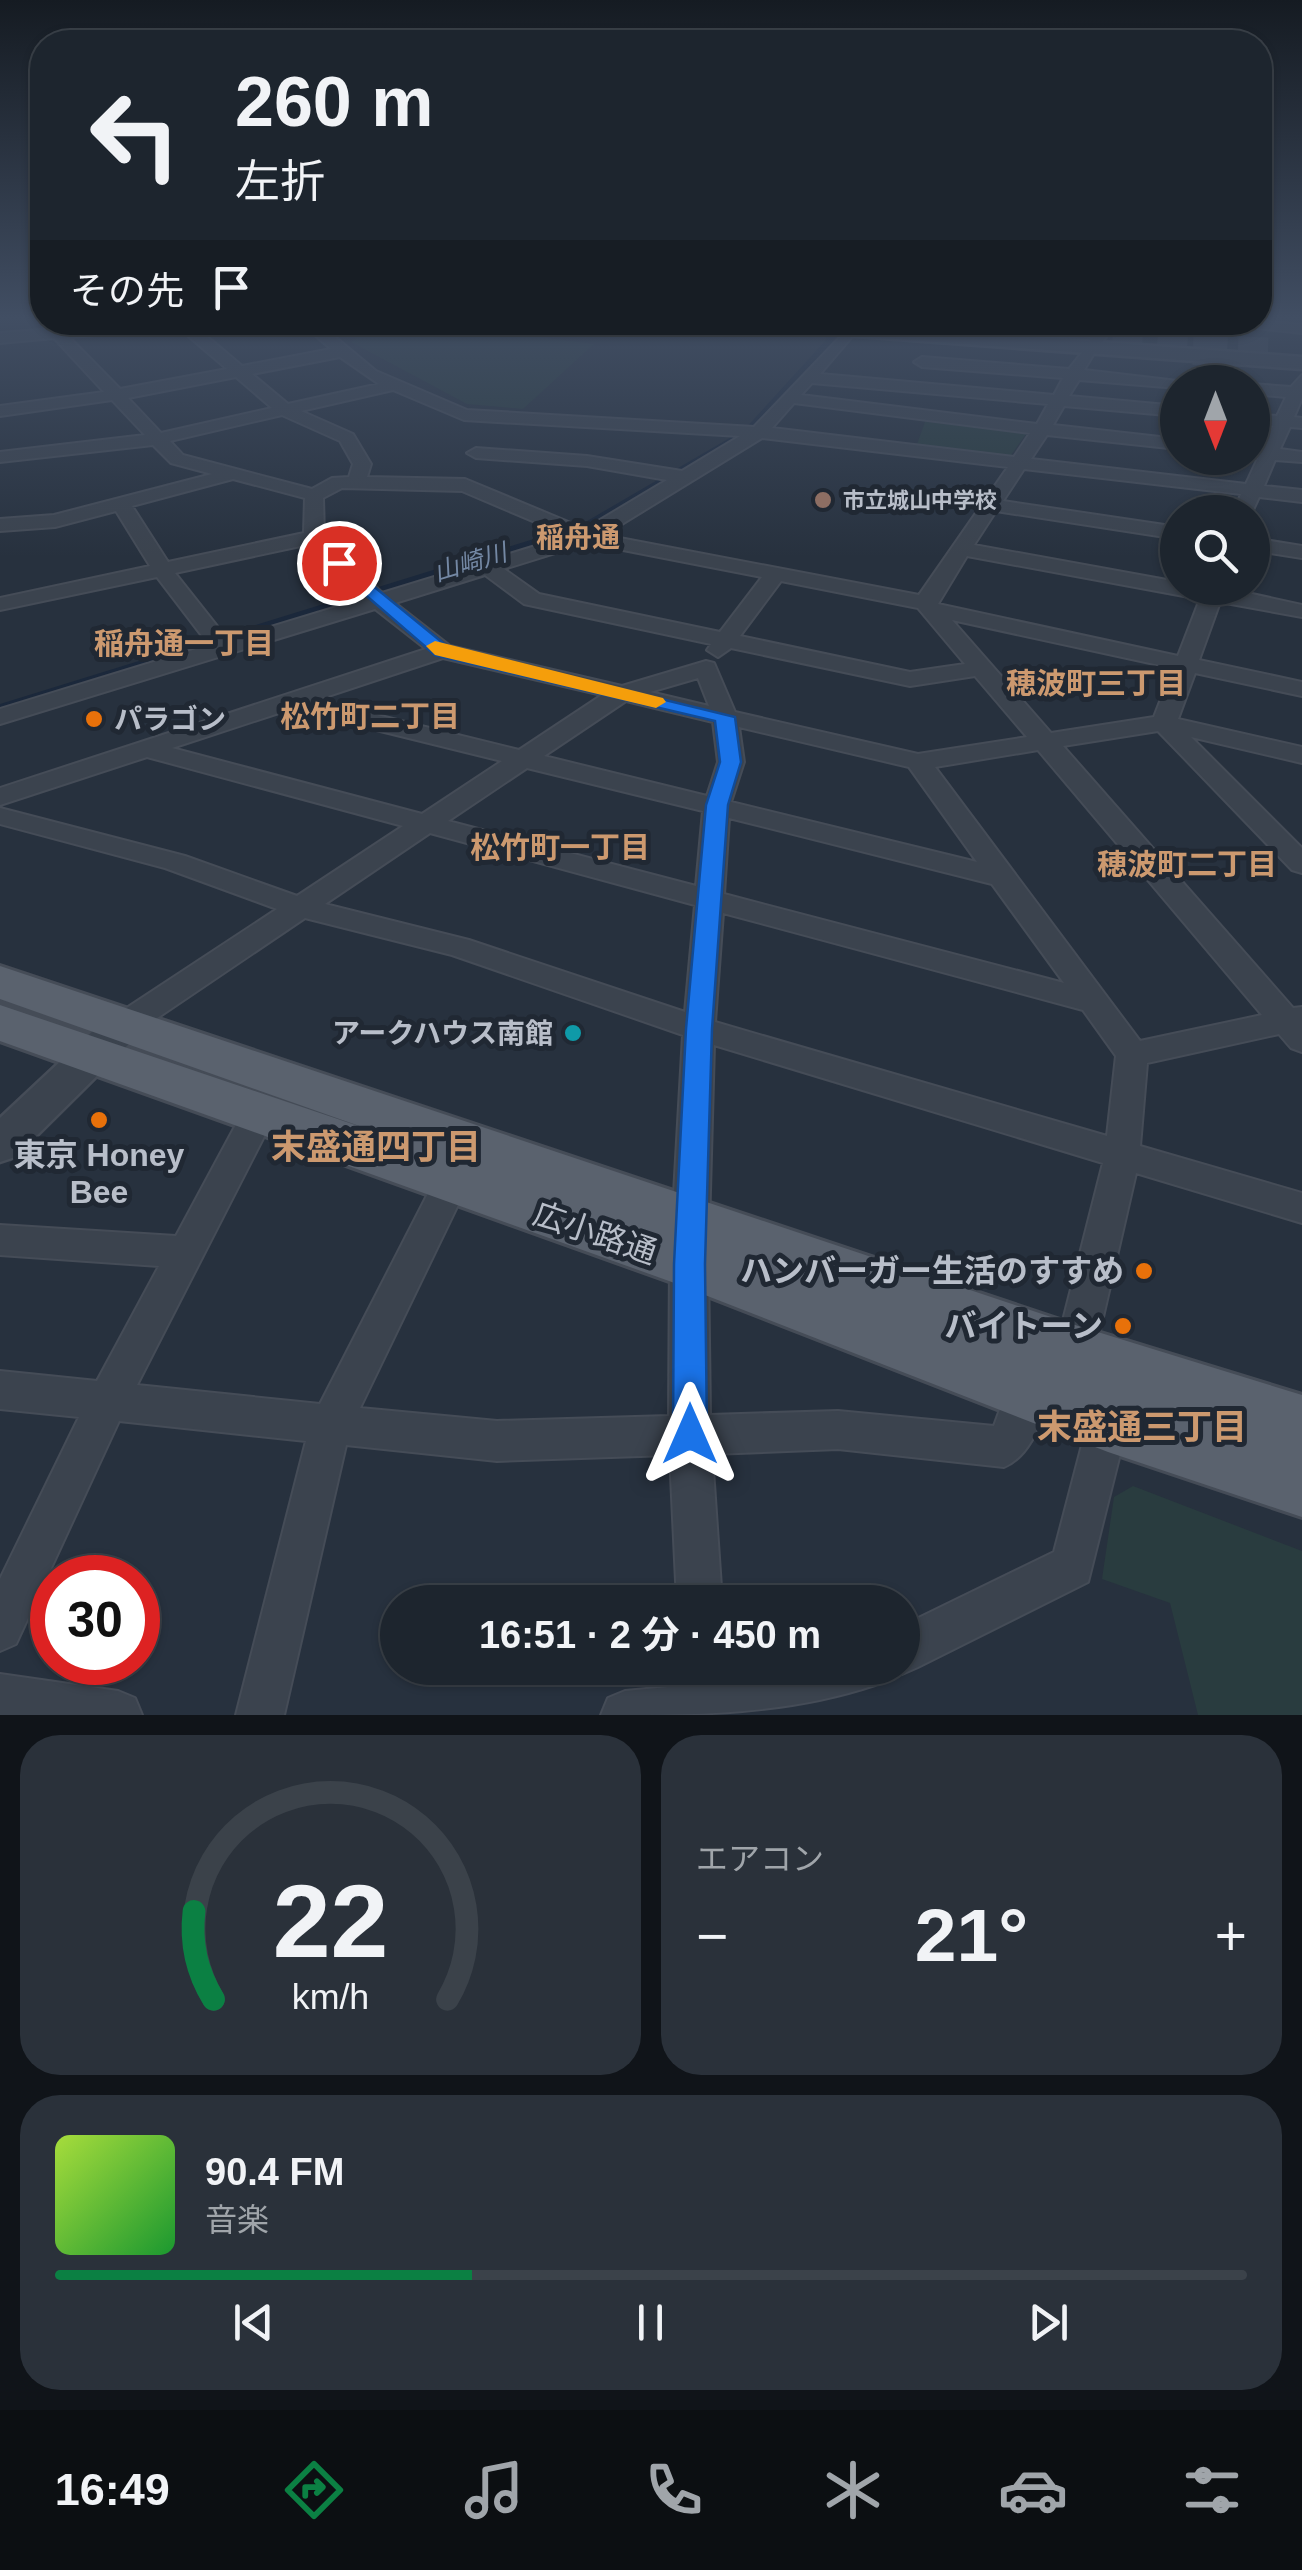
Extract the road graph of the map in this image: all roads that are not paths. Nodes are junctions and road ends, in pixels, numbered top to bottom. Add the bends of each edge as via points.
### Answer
1 (101, 397) edge
2 (118, 397) edge
3 (269, 397) edge
4 (342, 397) edge
5 (422, 397) edge
6 (898, 397) edge
7 (1023, 397) edge
8 (1060, 397) edge
9 (1298, 397) edge
10 (790, 398) joint
11 (1058, 400) junction
12 (286, 410) junction
13 (1160, 410) edge
14 (0, 411) edge
15 (887, 412) junction
16 (464, 415) junction
17 (1292, 422) edge
18 (1042, 429) junction
19 (752, 432) junction
20 (156, 439) junction
21 (1160, 442) edge
22 (1270, 443) edge
23 (476, 454) junction
24 (1270, 454) edge
25 (0, 457) edge
26 (1302, 457) edge
27 (1017, 463) junction
28 (229, 474) junction
29 (1255, 475) edge
30 (676, 476) junction
31 (356, 482) junction
32 (465, 484) junction
33 (1252, 490) junction
34 (314, 495) junction
35 (1250, 495) edge
36 (1302, 496) edge
37 (122, 506) junction
38 (991, 506) junction
39 (0, 525) edge
40 (1160, 530) edge
41 (314, 537) junction
42 (586, 537) junction
43 (1270, 547) edge
44 (963, 549) junction
45 (1302, 552) edge
46 (488, 567) junction
47 (163, 571) junction
48 (774, 576) junction
49 (1160, 582) edge
50 (373, 596) junction
51 (0, 604) edge
52 (1270, 604) edge
53 (1209, 605) edge
54 (928, 606) junction
55 (1302, 611) edge
56 (725, 640) junction
57 (218, 643) junction
58 (442, 652) junction
59 (1186, 664) junction
60 (706, 668) junction
61 (981, 668) junction
62 (1302, 689) edge
63 (620, 694) junction
64 (289, 702) junction
65 (0, 717) edge
66 (725, 717) junction
67 (1164, 724) junction
68 (1042, 739) junction
69 (146, 748) junction
70 (1302, 755) edge
71 (525, 759) junction
72 (918, 762) junction
73 (0, 797) edge
74 (717, 805) junction
75 (0, 816) edge
76 (426, 824) junction
77 (1302, 864) edge
78 (1002, 877) junction
79 (711, 901) junction
80 (303, 908) junction
81 (0, 982) edge
82 (1094, 1002) junction
83 (0, 1022) edge
84 (1296, 1026) edge
85 (699, 1029) junction
86 (108, 1040) junction
87 (1132, 1054) junction
88 (258, 1115) junction
89 (0, 1144) edge
90 (1122, 1158) junction
91 (450, 1184) junction
92 (1302, 1208) edge
93 (0, 1240) edge
94 (692, 1242) junction
95 (189, 1252) junction
96 (1075, 1352) junction
97 (0, 1390) edge
98 (1025, 1392) junction
99 (109, 1398) junction
100 (1108, 1422) junction
101 (330, 1423) junction
102 (1302, 1425) edge
103 (690, 1434) junction
104 (1302, 1485) edge
105 (698, 1585) edge
106 (0, 1628) edge
107 (920, 1642) edge
108 (768, 1685) edge
109 (704, 1697) edge
110 (0, 1698) edge
111 (118, 1715) edge
112 (260, 1715) edge
113 (625, 1715) edge

1 - 14 street
2 - 20 street
3 - 12 street
4 - 12 street
5 - 16 street
6 - 15 street
7 - 11 street
8 - 11 street
9 - 17 street
10 - 15 street
10 - 19 street
11 - 13 street
11 - 18 street
12 - 20 street
12 - 31 street via 347,438 362,464
15 - 18 street
16 - 19 street
16 - 23 street
17 - 22 street
18 - 21 street
18 - 27 street
19 - 27 street
19 - 30 street
20 - 25 street
20 - 28 street via 176,459
23 - 30 street via 586,461
23 - 32 street
24 - 26 street
27 - 33 street
27 - 38 street
28 - 34 street
28 - 37 street
29 - 33 street
30 - 42 street
31 - 32 street
31 - 34 street via 339,482
32 - 42 street
33 - 35 street
33 - 36 street
34 - 41 street
37 - 39 street
37 - 47 street
38 - 40 street
38 - 44 street
41 - 47 street
41 - 50 street
42 - 46 street
42 - 48 street
43 - 45 street
44 - 49 street
44 - 54 street
46 - 50 street
46 - 56 street via 532,599
47 - 51 street
47 - 57 street
48 - 54 street
48 - 56 street
50 - 57 street
50 - 58 street
52 - 55 street
53 - 59 street
54 - 59 street
54 - 61 street
56 - 60 street
56 - 61 street via 910,679
57 - 65 street
58 - 63 street
58 - 64 street
59 - 62 street
59 - 67 street
60 - 63 street
60 - 66 street
61 - 68 street
63 - 66 street
63 - 71 street
64 - 69 street
64 - 71 street
66 - 72 street
66 - 74 street via 730,762
67 - 68 street
67 - 70 street
67 - 77 street
68 - 72 street
68 - 84 street
69 - 73 street
69 - 76 street
71 - 74 street
71 - 76 street
72 - 78 street
74 - 78 street
74 - 79 street
75 - 80 street via 175,862
76 - 79 street
76 - 80 street
78 - 82 street
79 - 82 street
79 - 85 street
80 - 85 street via 460,947
80 - 86 street
81 - 86 main road, 広小路通
82 - 87 street
83 - 86 main road, 広小路通
84 - 87 street
85 - 90 street via 1072,1137
85 - 94 street
86 - 88 main road, 広小路通
86 - 89 street
86 - 94 main road, 広小路通
87 - 90 street
88 - 91 main road, 広小路通
88 - 95 street
90 - 92 street
90 - 96 street
91 - 94 main road, 広小路通
91 - 101 street
93 - 95 street
94 - 96 main road, 広小路通
94 - 98 main road, 広小路通
94 - 103 street
95 - 99 street
96 - 102 main road, 広小路通
97 - 99 street
98 - 100 main road, 広小路通
98 - 103 street via 1004,1448 838,1430
99 - 101 street
99 - 106 street
100 - 104 main road, 広小路通
100 - 107 street via 1072,1566
101 - 103 street via 497,1441
101 - 112 street
103 - 105 street
108 - 109 street
109 - 113 street
110 - 111 street

